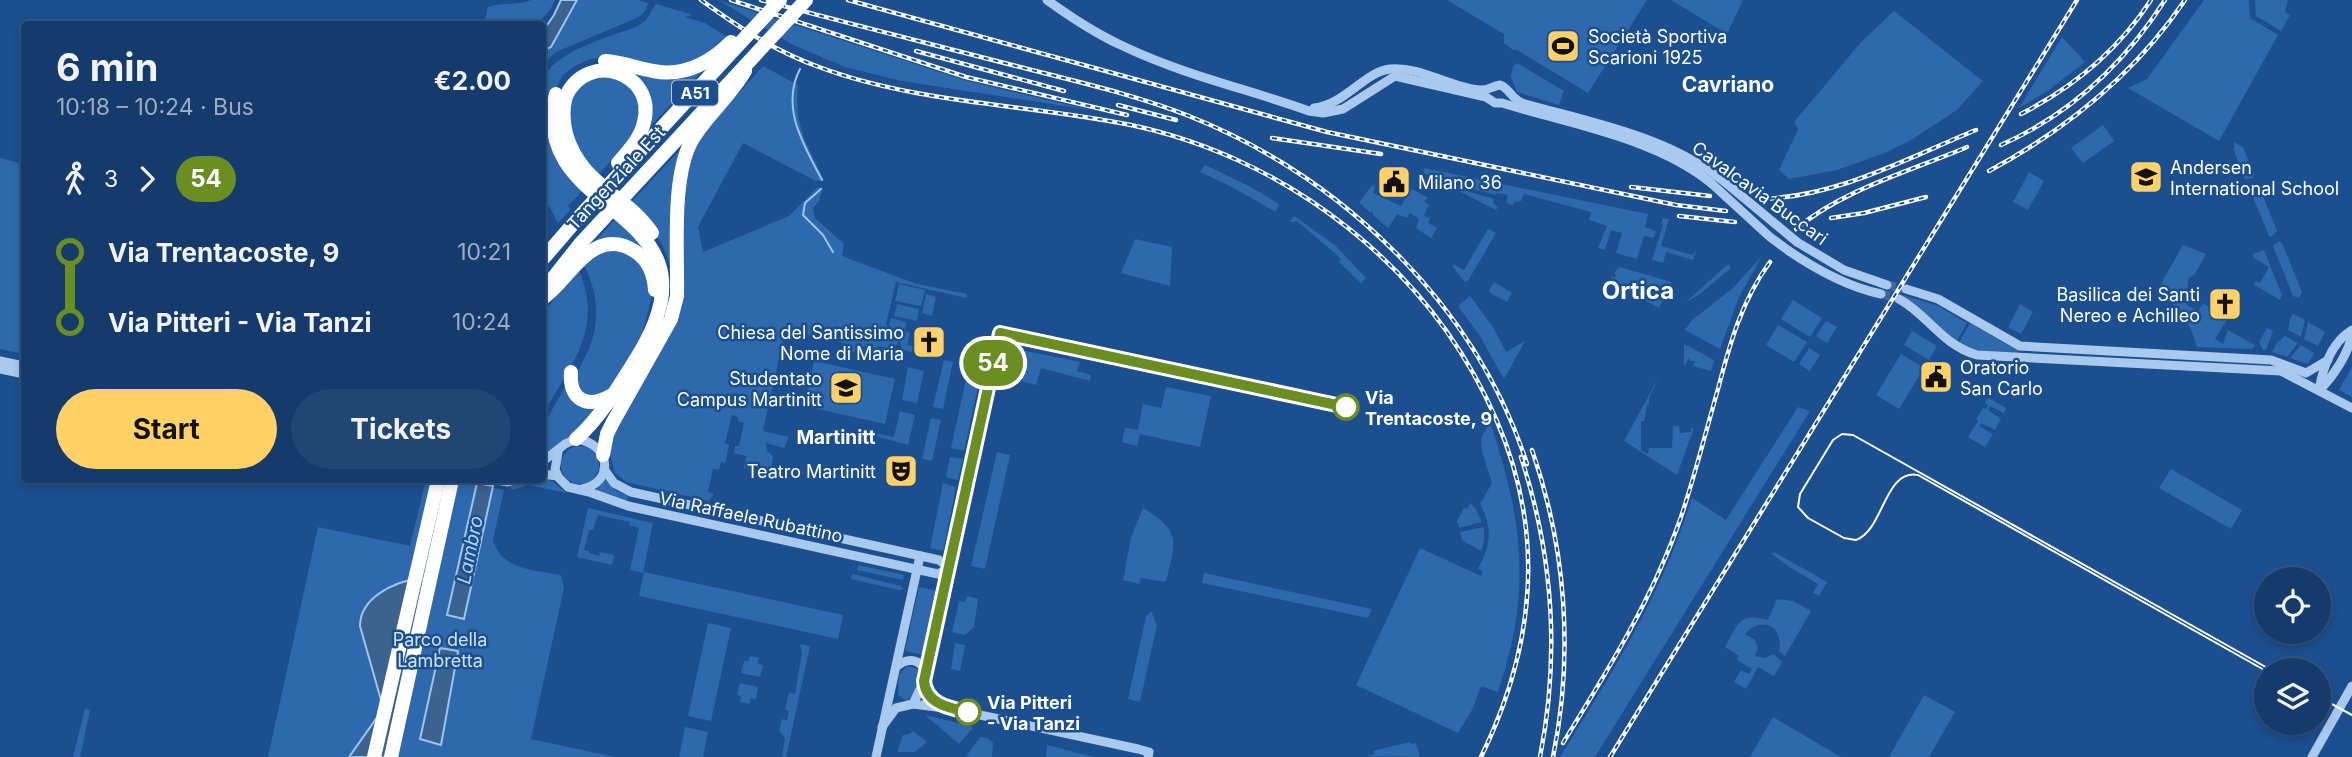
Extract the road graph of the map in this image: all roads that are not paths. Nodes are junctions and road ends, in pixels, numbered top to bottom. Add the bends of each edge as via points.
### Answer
1 (771, 0) edge
2 (780, 0) edge
3 (806, 0) edge
4 (1047, 0) edge
5 (748, 66) junction
6 (1359, 85) junction
7 (1490, 88) junction
8 (1349, 93) junction
9 (1508, 93) junction
10 (561, 95) junction
11 (1361, 98) junction
12 (1490, 99) junction
13 (1502, 103) junction
14 (1302, 108) junction
15 (1573, 121) junction
16 (546, 252) edge
17 (546, 255) edge
18 (546, 287) edge
19 (1906, 289) tunnel mouth
20 (546, 295) edge
21 (1899, 299) tunnel mouth
22 (2352, 332) edge
23 (656, 345) junction
24 (2112, 352) junction
25 (2160, 354) junction
26 (2195, 356) junction
27 (0, 360) edge
28 (636, 360) junction
29 (2328, 360) junction
30 (2105, 362) junction
31 (21, 365) edge
32 (2159, 365) junction
33 (2199, 367) junction
34 (0, 369) edge
35 (571, 372) dead end
36 (21, 373) edge
37 (2319, 390) junction
38 (611, 396) junction
39 (2352, 408) edge
40 (576, 439) junction
41 (558, 452) junction
42 (546, 460) edge
43 (603, 462) junction
44 (546, 475) edge
45 (557, 476) junction
46 (437, 483) edge
47 (451, 483) edge
48 (580, 489) junction
49 (920, 556) junction
50 (949, 568) junction
51 (917, 570) junction
52 (896, 667) junction
53 (925, 677) junction
54 (892, 682) junction
55 (2352, 686) edge
56 (909, 705) junction
57 (952, 709) junction
58 (882, 727) junction
59 (1149, 754) edge
60 (374, 757) edge
61 (391, 757) edge
62 (876, 757) edge
63 (2312, 757) edge

1 - 10 highway, bridge via 704,64 666,72 612,61 590,63 568,76
2 - 17 highway, Tangenziale Est / A51, bridge
3 - 5 highway, Tangenziale Est / A51, bridge
4 - 14 street via 1128,49
5 - 18 highway, Tangenziale Est / A51, bridge via 580,244
5 - 23 highway via 732,93 696,134 680,171 677,296 671,319
6 - 7 street via 1381,71 1401,69 1472,89
6 - 8 street
6 - 11 street
7 - 9 street via 1501,85
7 - 12 street
8 - 11 street via 1354,99
8 - 14 street via 1328,106
9 - 13 street
9 - 15 street via 1522,103
10 - 16 highway, bridge via 584,76 618,72 639,89 646,116 631,146 555,234
10 - 23 highway via 565,131 580,165 637,215 663,253 668,300
10 - 28 highway via 553,108 553,125 568,165 588,190 639,230 661,269 659,311 652,335
11 - 12 street via 1399,76
11 - 14 street via 1331,112
12 - 13 street
13 - 15 street
15 - 15 street, Cavalcavia Buccari, bridge via 1652,140 1692,160 1797,242 1884,289 1859,288 1789,251 1710,183 1652,148
19 - 24 street via 1938,299 2020,346
20 - 28 highway via 583,257 601,247 619,245 635,252 653,274 655,292 651,321
21 - 30 street via 1968,353
22 - 29 street via 2339,340
22 - 37 street via 2349,346
23 - 43 highway via 607,434
24 - 25 street
24 - 30 street
25 - 26 street
25 - 32 street
26 - 29 street via 2271,360 2306,373
26 - 33 street
27 - 31 street
28 - 38 highway
29 - 37 street
30 - 32 street
32 - 33 street
33 - 37 street via 2281,371
34 - 36 street
35 - 38 highway via 572,389 581,399 595,402
37 - 39 street
38 - 40 highway
40 - 41 street
40 - 43 street, Via Raffaele Rubattino via 592,443
41 - 42 street
41 - 45 street
43 - 48 street via 595,485
43 - 49 street, Via Raffaele Rubattino via 619,487 631,492
44 - 45 street, Via Raffaele Rubattino
45 - 48 street, Via Raffaele Rubattino via 568,487
46 - 60 highway
47 - 61 highway
48 - 51 street, Via Raffaele Rubattino via 628,506
49 - 50 street, Via Raffaele Rubattino
49 - 51 street
50 - 51 street, Via Raffaele Rubattino via 938,574
50 - 53 street
51 - 52 street
52 - 53 street via 909,659 921,665
52 - 54 street
53 - 56 street
53 - 57 street via 929,696
54 - 56 street via 896,699
54 - 58 street
55 - 63 street
56 - 57 street
56 - 58 street via 893,710
57 - 59 street
58 - 62 street

